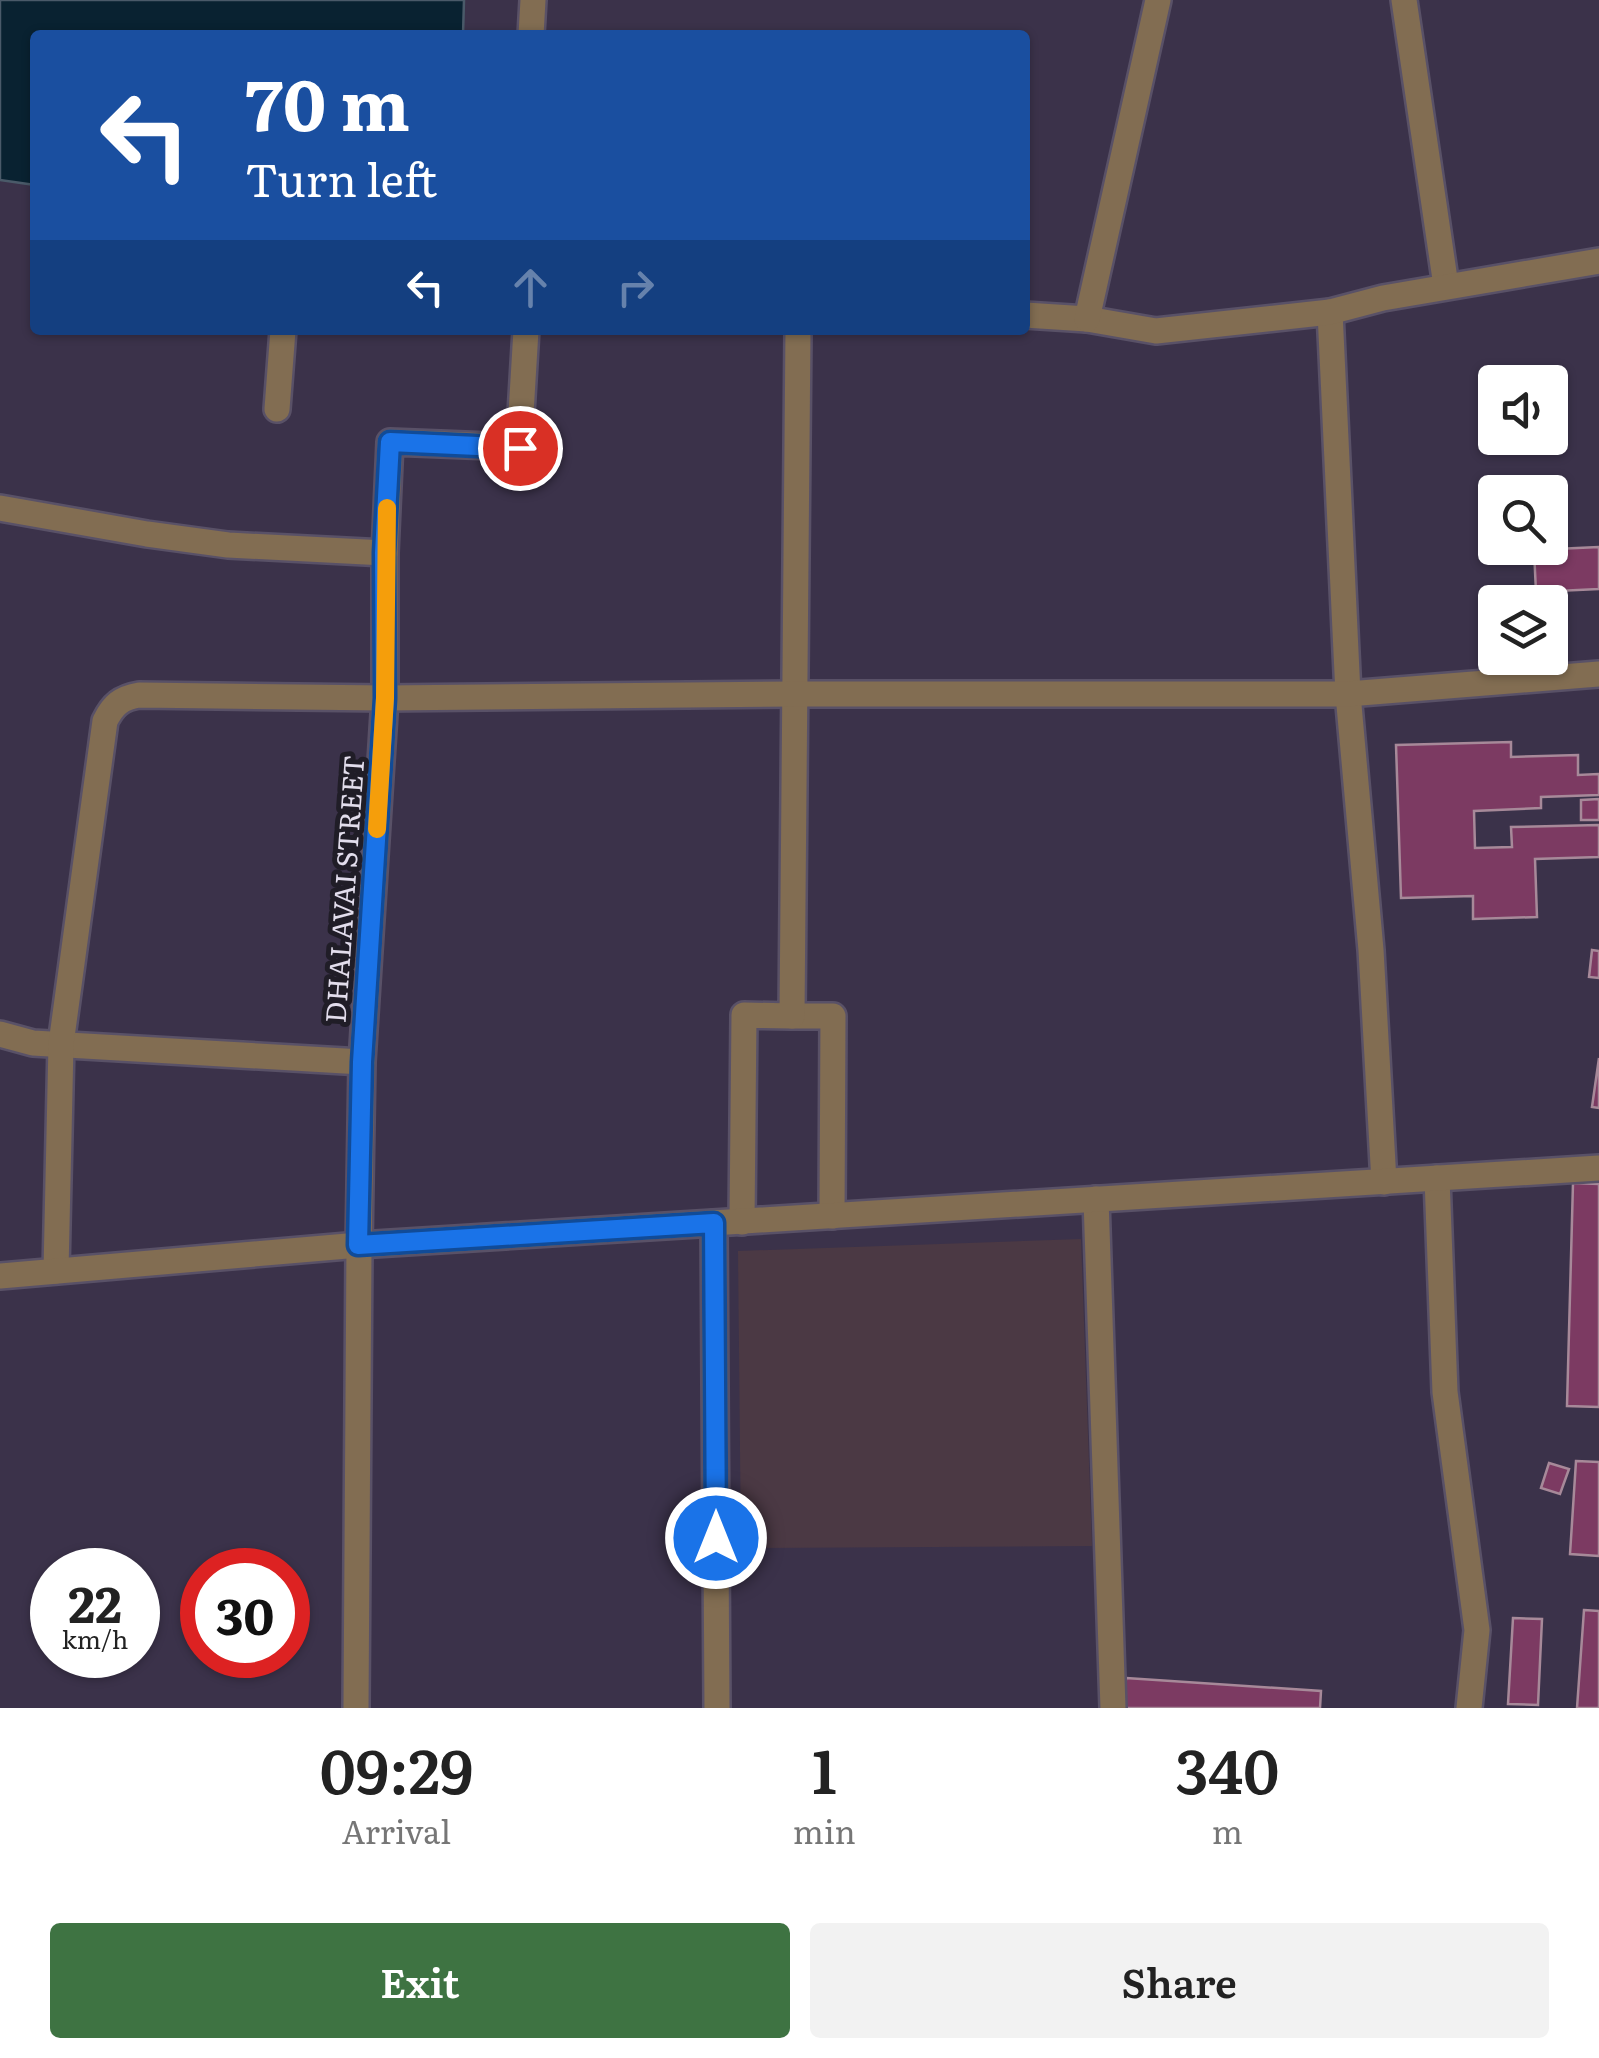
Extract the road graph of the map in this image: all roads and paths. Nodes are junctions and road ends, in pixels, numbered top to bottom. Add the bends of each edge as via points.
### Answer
1 (532, 0) edge
2 (1158, 0) edge
3 (1404, 0) edge
4 (531, 30) edge
5 (1599, 262) edge
6 (1446, 286) junction
7 (1330, 312) junction
8 (1030, 315) edge
9 (1087, 319) junction
10 (283, 335) edge
11 (526, 335) edge
12 (798, 335) edge
13 (277, 409) dead end
14 (0, 508) edge
15 (384, 553) junction
16 (1599, 674) edge
17 (794, 694) junction
18 (1348, 694) junction
19 (385, 698) junction
20 (792, 1016) junction
21 (0, 1034) edge
22 (60, 1044) junction
23 (362, 1062) junction
24 (1599, 1168) edge
25 (1436, 1178) junction
26 (1384, 1182) junction
27 (1096, 1200) junction
28 (832, 1216) junction
29 (742, 1222) junction
30 (714, 1223) junction
31 (358, 1245) junction
32 (56, 1271) junction
33 (0, 1276) edge
34 (356, 1708) edge
35 (717, 1708) edge
36 (1112, 1708) edge
37 (1469, 1708) edge

1 - 4 street
2 - 9 street
3 - 6 street
5 - 6 street
6 - 7 street
7 - 9 street via 1156,331
7 - 18 street
8 - 9 street
10 - 13 street
11 - 15 street, DHALAVAI STREET via 520,448 390,442
12 - 17 street
14 - 15 street via 228,545
15 - 19 street, DHALAVAI STREET
16 - 18 street
17 - 18 street
17 - 19 street
17 - 20 street
18 - 26 street via 1372,950
19 - 22 street via 139,695 115,705 104,721
19 - 23 street, DHALAVAI STREET
20 - 28 street via 834,1016
20 - 29 street via 744,1016
21 - 22 street
22 - 23 street
22 - 32 street
23 - 31 street, DHALAVAI STREET
24 - 25 street
25 - 26 street
25 - 37 street via 1445,1392 1477,1630
26 - 27 street
27 - 28 street
27 - 36 street
28 - 29 street
29 - 30 street
30 - 31 street
30 - 35 street
31 - 32 street
31 - 34 street, DHALAVAI STREET
32 - 33 street

